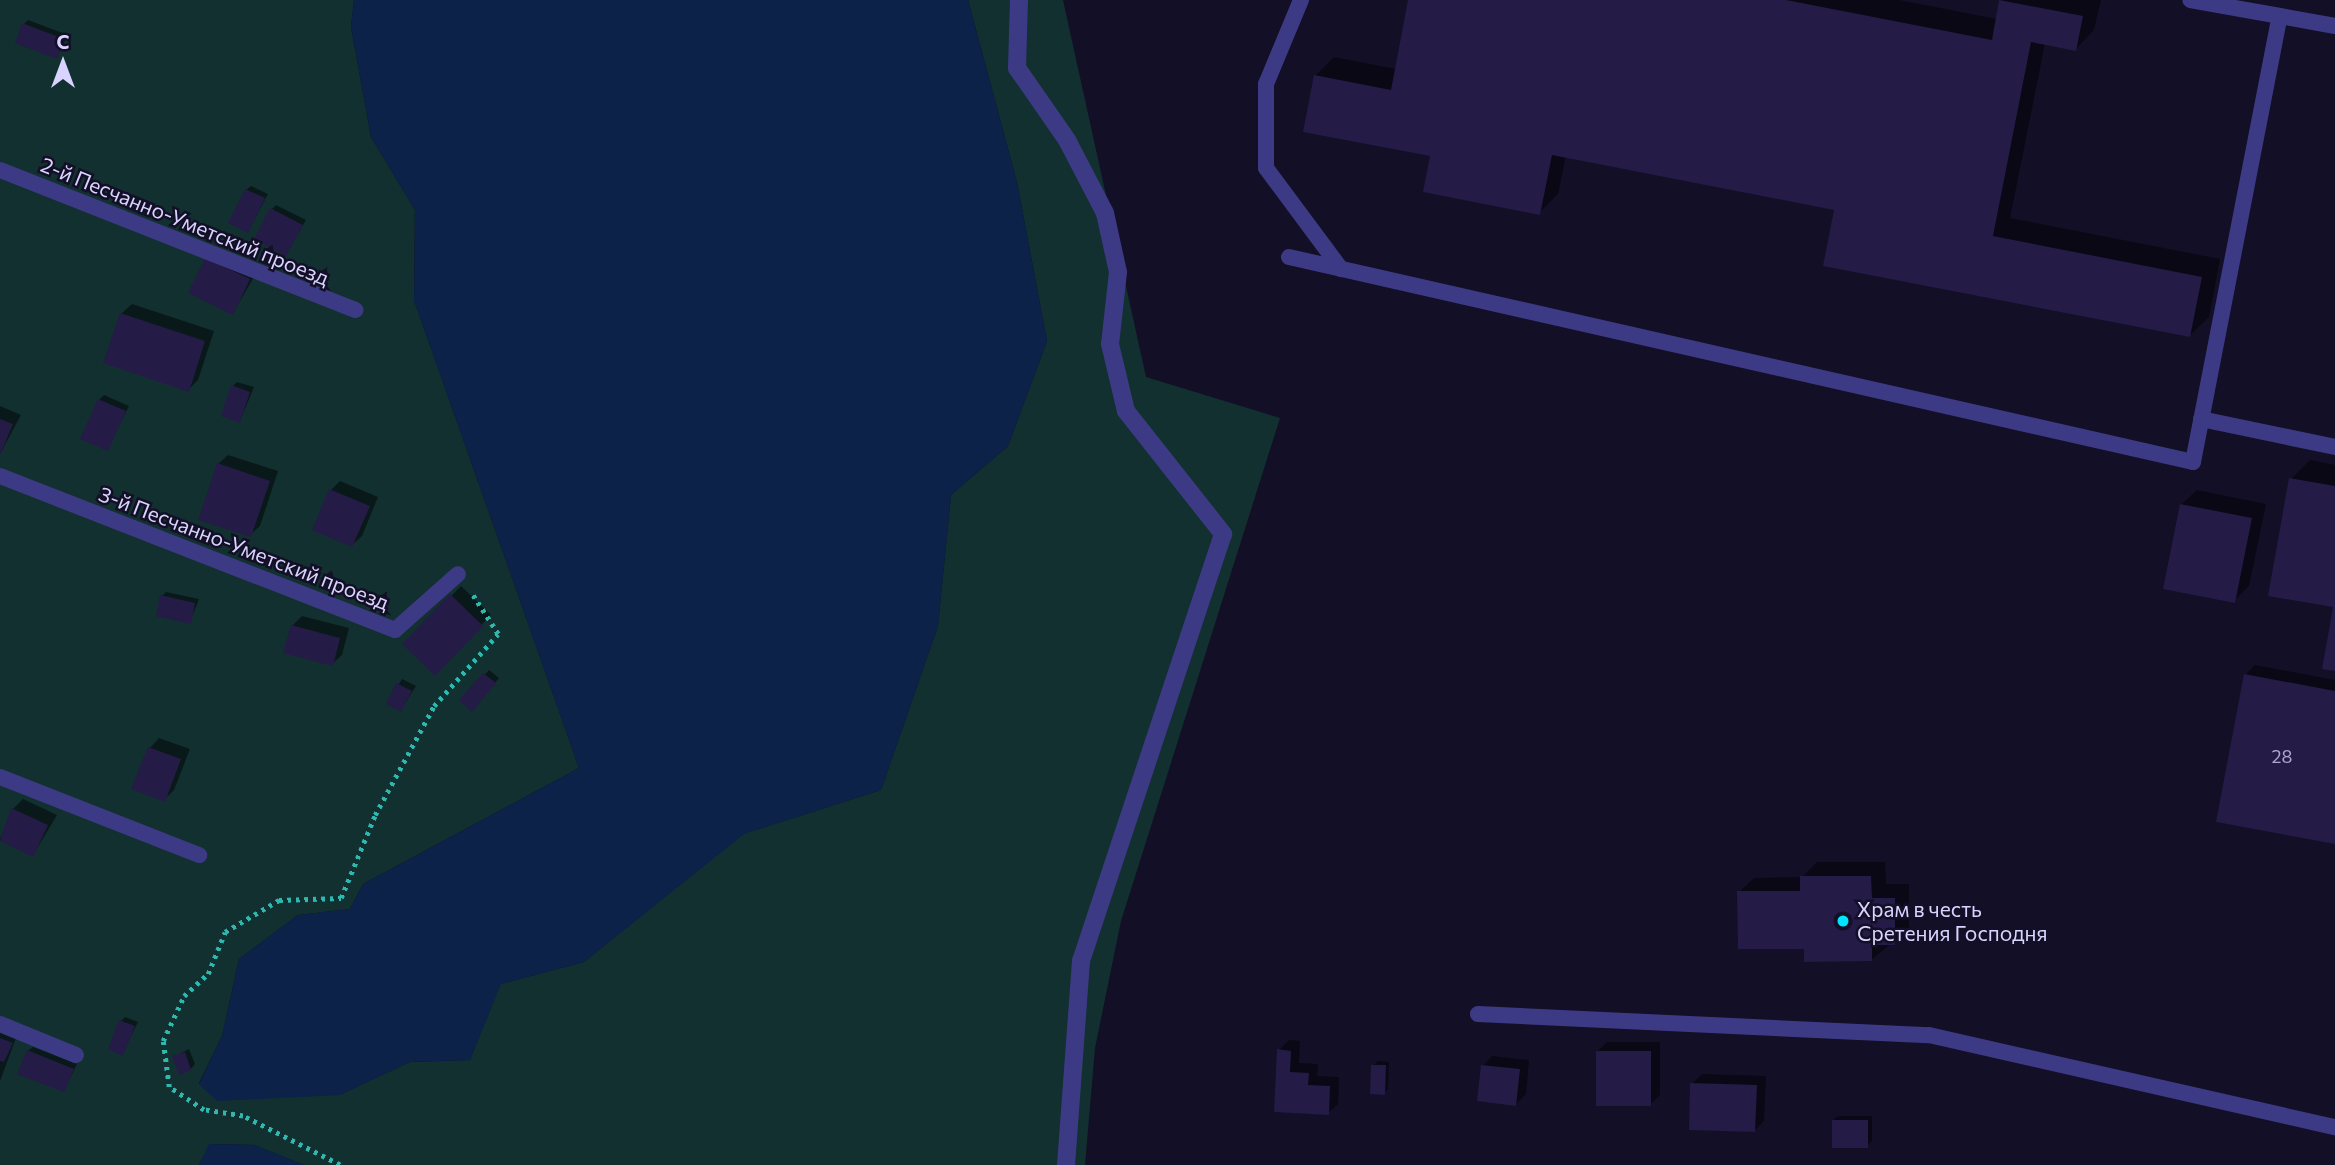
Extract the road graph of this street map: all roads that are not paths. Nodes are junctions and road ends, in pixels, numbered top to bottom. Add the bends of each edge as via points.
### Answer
1 (1019, 0) edge
2 (1301, 0) edge
3 (2190, 0) edge
4 (2280, 16) junction
5 (2335, 26) edge
6 (0, 170) edge
7 (1289, 257) dead end
8 (1341, 269) junction
9 (355, 310) dead end
10 (2201, 419) junction
11 (2335, 447) edge
12 (0, 476) edge
13 (458, 574) road end
14 (0, 778) edge
15 (199, 855) dead end
16 (1478, 1014) dead end
17 (0, 1024) edge
18 (76, 1055) dead end
19 (2335, 1127) edge
20 (1066, 1165) edge

1 - 20 street via 1017,68 1067,140 1105,213 1118,272 1110,344 1126,411 1223,534 1081,961
2 - 8 lane via 1266,84 1266,168
3 - 4 lane
4 - 5 lane
4 - 10 lane
6 - 9 lane, 2-й Песчанно-Уметский проезд
7 - 8 lane
8 - 10 lane via 2193,461
10 - 11 lane
12 - 13 lane, 3-й Песчанно-Уметский проезд via 395,629
14 - 15 lane
16 - 19 lane via 1929,1035
17 - 18 lane

